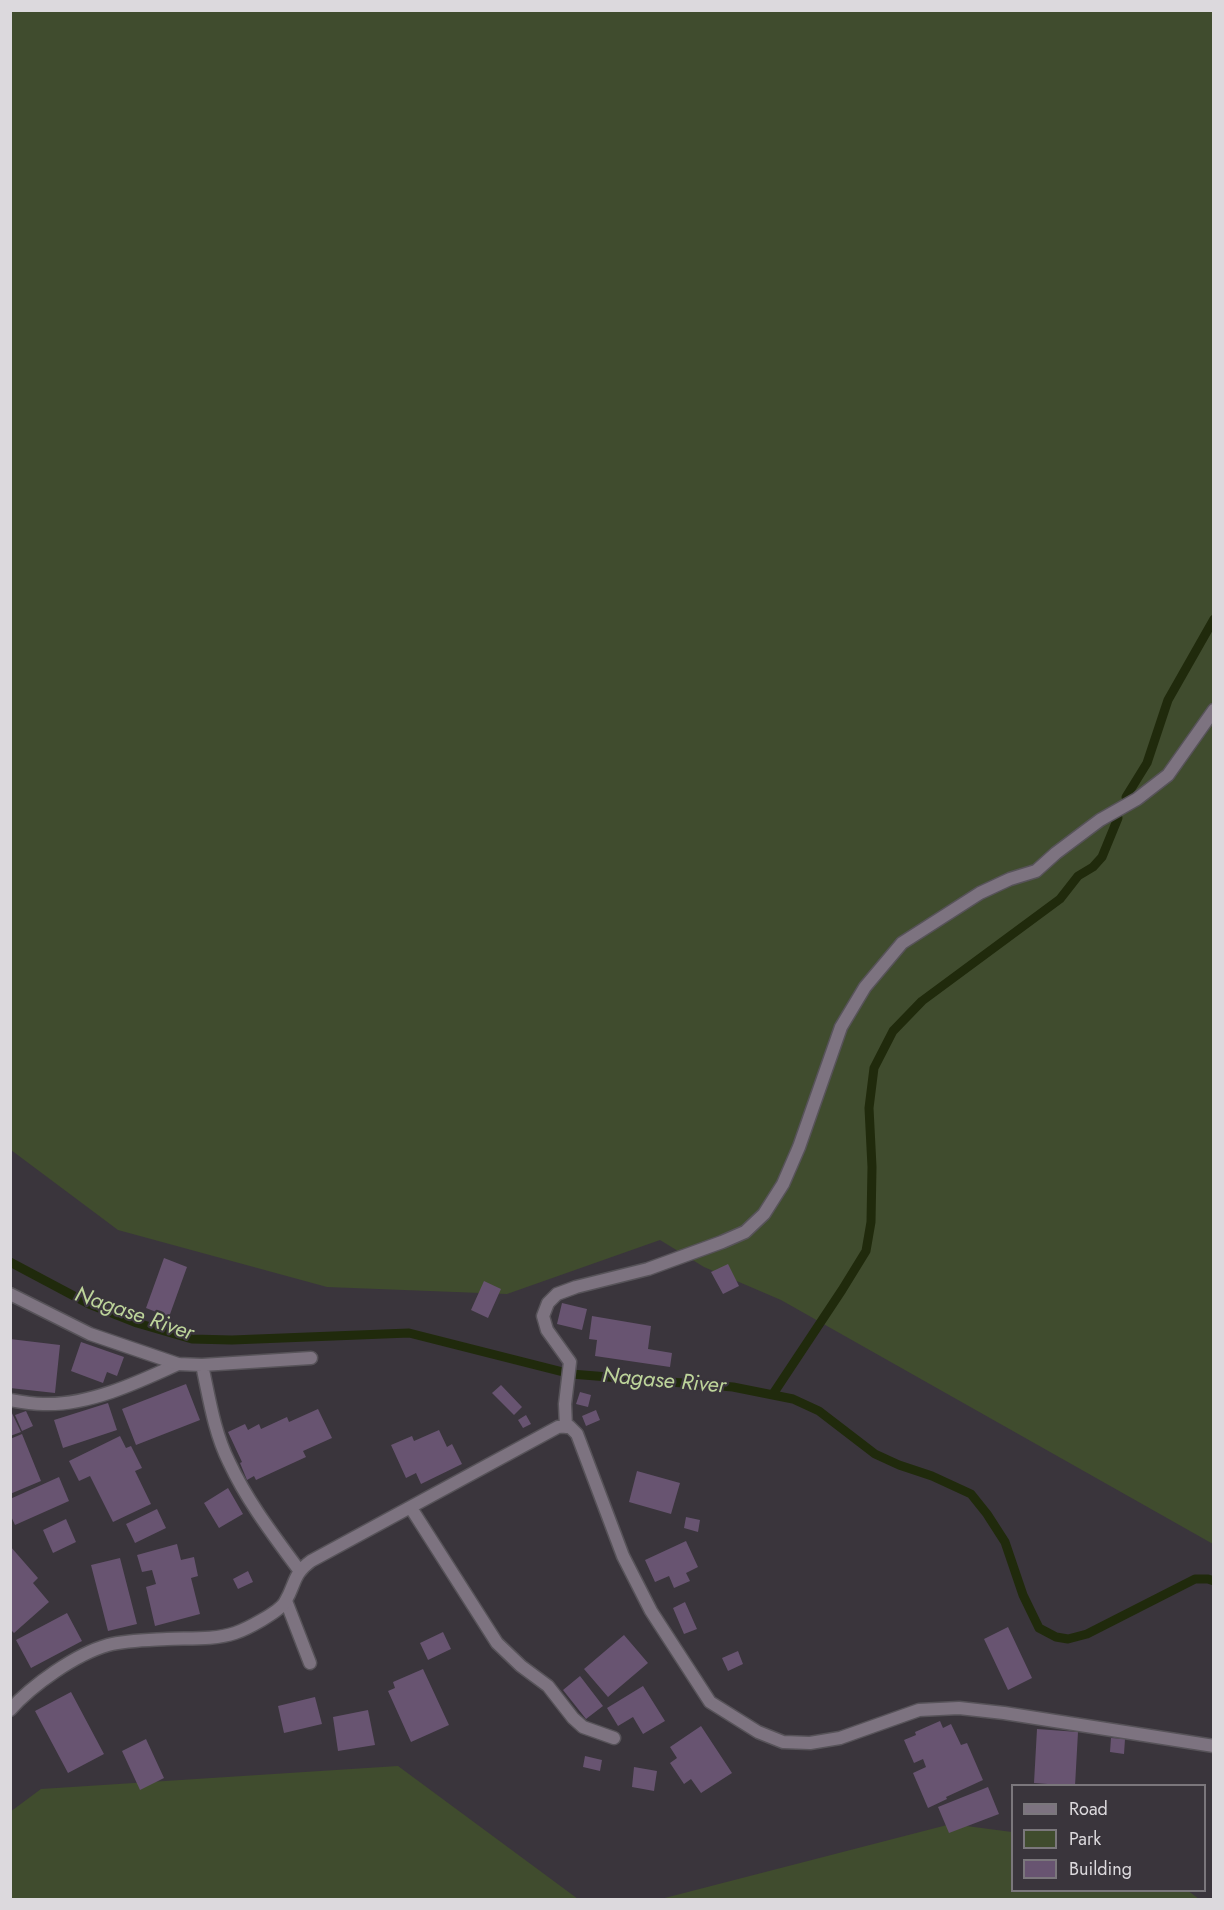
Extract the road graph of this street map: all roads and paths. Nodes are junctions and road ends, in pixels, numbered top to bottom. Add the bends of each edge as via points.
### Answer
1 (1214, 710) edge
2 (10, 1294) edge
3 (311, 1358) dead end
4 (178, 1364) junction
5 (202, 1365) junction
6 (10, 1401) edge
7 (566, 1427) junction
8 (411, 1508) junction
9 (299, 1570) junction
10 (286, 1601) junction
11 (310, 1663) dead end
12 (10, 1710) edge
13 (614, 1738) dead end
14 (1214, 1746) edge

1 - 7 street via 1168,775 1137,799 1100,820 1036,871 980,893 902,943 865,987 841,1027 783,1184 764,1214 745,1232 648,1269 576,1287 557,1294 548,1303 543,1316 547,1330 570,1362
2 - 4 street via 90,1334
3 - 5 street
4 - 5 street
4 - 6 street via 81,1401
5 - 9 street via 228,1462
7 - 8 street via 558,1427
7 - 14 street via 577,1434 623,1556 694,1679 710,1702 758,1732 783,1742 810,1743 840,1738 919,1710 959,1708
8 - 9 street via 350,1538
8 - 13 street via 497,1643 548,1686 583,1727
9 - 10 street
10 - 11 street
10 - 12 street via 235,1633 107,1645 37,1683

